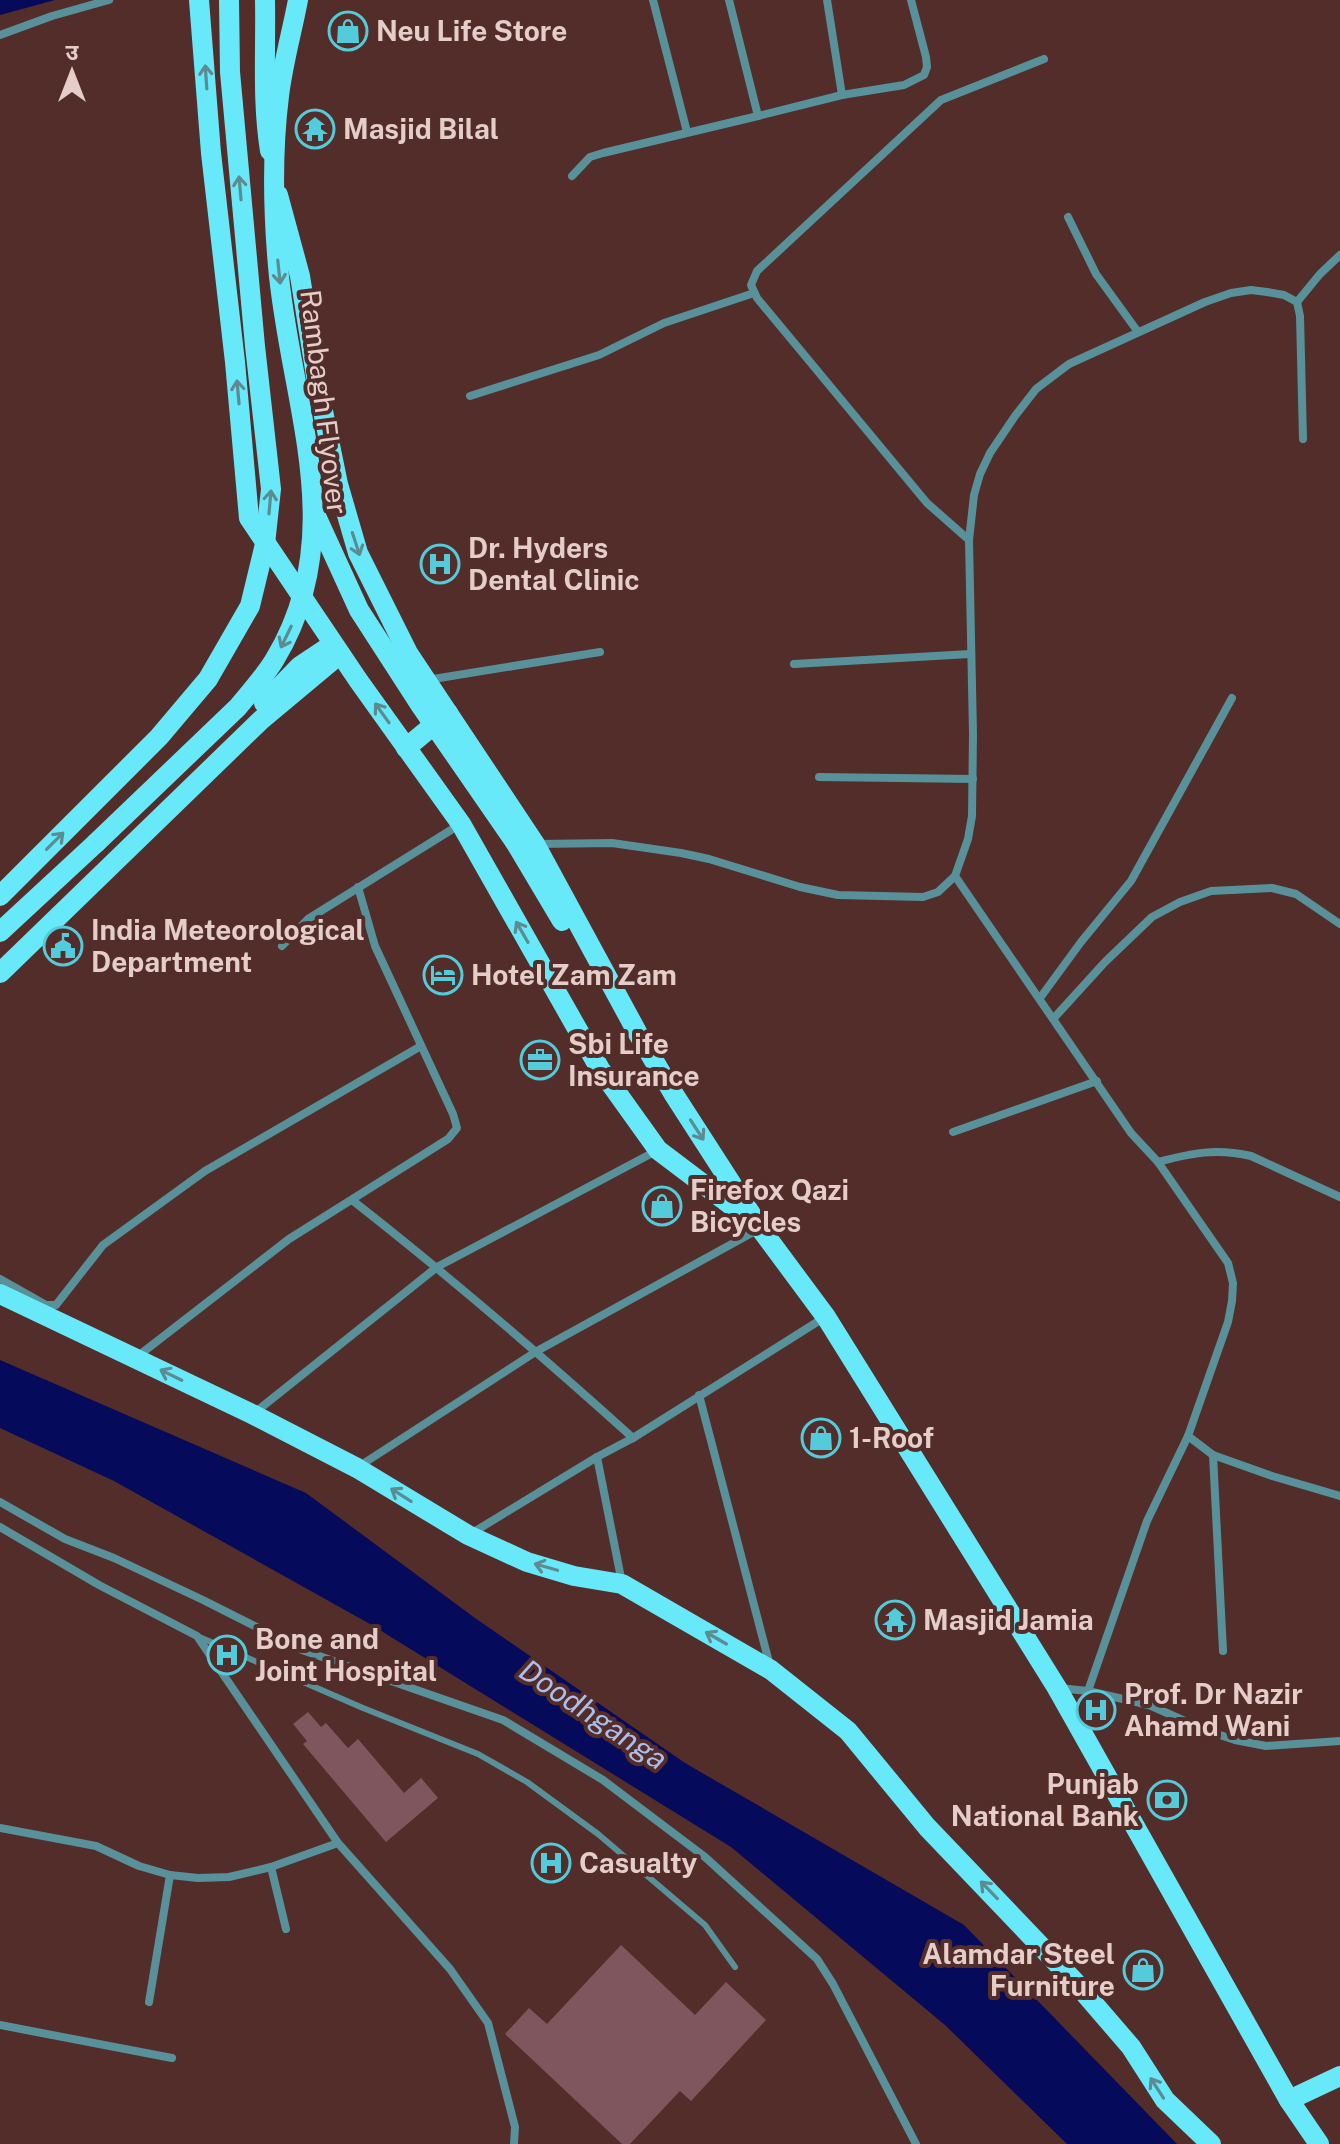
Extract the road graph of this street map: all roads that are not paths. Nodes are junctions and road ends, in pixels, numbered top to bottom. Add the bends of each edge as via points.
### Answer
1 (109, 0) edge
2 (199, 0) edge
3 (229, 0) edge
4 (265, 0) edge
5 (298, 0) edge
6 (653, 0) edge
7 (729, 0) edge
8 (827, 0) edge
9 (911, 0) edge
10 (0, 35) edge
11 (1044, 59) dead end
12 (842, 95) junction
13 (758, 116) junction
14 (687, 132) junction
15 (572, 176) dead end
16 (1068, 217) dead end
17 (1340, 255) edge
18 (754, 293) junction
19 (1297, 302) junction
20 (1138, 332) junction
21 (470, 396) dead end
22 (1303, 439) dead end
23 (314, 513) junction
24 (969, 540) junction
25 (265, 544) junction
26 (337, 649) junction
27 (600, 652) dead end
28 (970, 654) junction
29 (794, 664) dead end
30 (426, 681) junction
31 (1232, 698) dead end
32 (448, 713) junction
33 (406, 748) junction
34 (819, 777) dead end
35 (973, 779) junction
36 (461, 824) junction
37 (525, 843) junction
38 (955, 876) junction
39 (358, 887) junction
40 (0, 896) edge
41 (1340, 924) edge
42 (0, 932) edge
43 (282, 946) dead end
44 (0, 961) edge
45 (0, 973) edge
46 (1040, 998) junction
47 (1054, 1018) junction
48 (421, 1046) junction
49 (1097, 1081) junction
50 (953, 1132) dead end
51 (658, 1150) junction
52 (1158, 1162) junction
53 (1340, 1197) edge
54 (352, 1200) junction
55 (760, 1228) junction
56 (437, 1267) junction
57 (0, 1279) edge
58 (0, 1294) edge
59 (826, 1317) junction
60 (537, 1351) junction
61 (135, 1358) junction
62 (699, 1395) junction
63 (252, 1414) junction
64 (1188, 1436) junction
65 (633, 1438) junction
66 (1213, 1455) junction
67 (597, 1457) junction
68 (357, 1468) junction
69 (1340, 1496) edge
70 (0, 1502) edge
71 (0, 1527) edge
72 (468, 1535) junction
73 (622, 1584) junction
74 (197, 1636) junction
75 (1223, 1651) dead end
76 (771, 1670) junction
77 (1057, 1688) junction
78 (1088, 1691) junction
79 (1340, 1741) edge
80 (0, 1828) edge
81 (338, 1843) junction
82 (271, 1867) junction
83 (170, 1875) junction
84 (286, 1929) dead end
85 (735, 1967) dead end
86 (149, 2002) dead end
87 (0, 2025) edge
88 (172, 2058) dead end
89 (1340, 2076) edge
90 (1289, 2100) junction
91 (514, 2144) edge
92 (916, 2144) edge
93 (1211, 2144) edge
94 (1319, 2144) edge

1 - 10 street
25 -> 2 main road via 249,518
25 -> 3 main road via 271,489 234,126
4 -> 30 main road via 267,129 338,484 358,553
5 -> 23 main road, Rambagh Flyover, bridge via 279,94 273,171 278,270
6 - 14 street
7 - 13 street
8 - 12 street
9 - 12 street via 926,57 924,75 904,85
11 - 18 street via 941,100 926,112 757,271 751,285
12 - 13 street
13 - 14 street
14 - 15 street via 590,157
16 - 20 street via 1096,274
17 - 19 street
18 - 21 street via 664,323 599,355
18 - 24 street via 927,503
19 - 20 street via 1267,292 1231,293
19 - 22 street
20 - 24 street via 1069,364 1036,389 980,474
23 - 37 main road, bridge via 359,610 421,706
23 -> 42 main road, Rambagh Flyover, bridge via 302,601 259,682
24 - 28 street
25 - 26 main road
40 -> 25 main road via 159,737 208,679 250,606
33 -> 26 main road
26 - 44 main road via 300,666
26 - 45 main road
27 - 30 street
28 - 29 street
28 - 35 street
30 - 32 main road
31 - 46 street via 1131,881
32 - 33 main road
32 - 37 main road
33 - 36 main road
34 - 35 street
35 - 38 street via 968,839
36 - 39 street
51 -> 36 main road via 600,1069
37 - 38 street via 612,843 681,853 838,895 923,897 938,892
37 -> 55 main road via 641,1065 649,1078 673,1093
38 - 46 street
39 - 43 street via 308,919
39 - 48 street via 375,946
41 - 47 street via 1296,894 1272,888 1211,891 1152,917
46 - 47 street
47 - 49 street
48 - 54 street via 457,1128
48 - 57 street via 205,1171 103,1245 56,1305 46,1305
49 - 50 street
49 - 52 street via 1131,1133
51 - 55 main road
51 - 56 street
52 - 53 street via 1196,1152 1236,1152
52 - 64 street via 1228,1263 1233,1283 1228,1322
54 - 56 street
54 - 61 street via 289,1239
55 - 59 main road
55 - 60 street
56 - 60 street
56 - 63 street
58 - 61 main road
59 - 62 street
59 - 77 main road
60 - 65 street
60 - 68 street
63 -> 61 main road
62 - 65 street
62 - 76 street
63 - 68 main road
64 - 66 street
64 - 78 street via 1147,1521
65 - 67 street
66 - 69 street
66 - 75 street
67 - 72 street
67 - 73 street
72 -> 68 main road
70 - 92 street via 65,1539 302,1650 503,1720 603,1780 705,1857 817,1959
71 - 74 street
73 -> 72 main road via 527,1562
76 -> 73 main road
74 - 81 street
74 - 85 lane via 478,1754 527,1782 705,1925
93 -> 76 main road via 1165,2100 1131,2047 927,1827 848,1731
77 - 78 street
77 - 90 main road
78 - 79 street via 1149,1705 1235,1740 1266,1746
80 - 83 street via 96,1846
81 - 82 street
81 - 91 street via 450,1969 488,2023 515,2127
82 - 83 street via 229,1877
82 - 84 street
83 - 86 street
87 - 88 street
89 - 90 main road
90 - 94 main road

